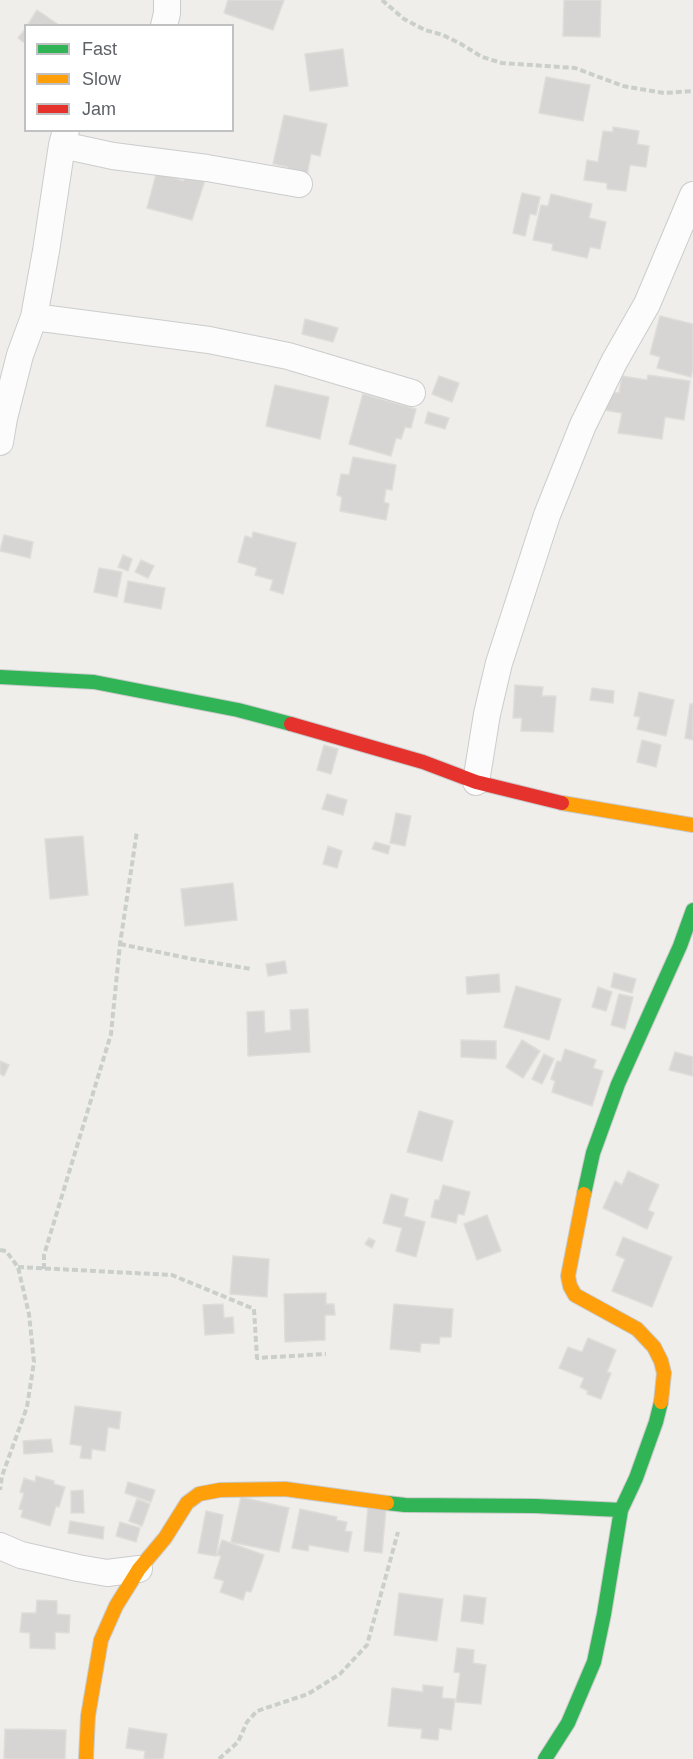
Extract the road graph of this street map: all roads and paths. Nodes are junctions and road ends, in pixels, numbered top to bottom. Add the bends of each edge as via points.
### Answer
1 (167, 0) edge
2 (382, 0) edge
3 (164, 24) edge
4 (693, 91) edge
5 (64, 138) edge
6 (299, 184) dead end
7 (693, 195) edge
8 (34, 317) junction
9 (412, 393) dead end
10 (0, 442) edge
11 (0, 677) edge
12 (476, 782) junction
13 (693, 825) edge
14 (137, 831) dead end
15 (693, 910) edge
16 (120, 944) junction
17 (251, 969) dead end
18 (0, 1250) edge
19 (18, 1267) junction
20 (44, 1269) junction
21 (326, 1354) dead end
22 (0, 1490) edge
23 (405, 1505) junction
24 (621, 1510) junction
25 (0, 1546) edge
26 (139, 1569) junction
27 (86, 1759) edge
28 (219, 1759) edge
29 (545, 1759) edge

1 - 3 street
2 - 4 path via 404,20 502,63 575,68 623,86 664,93
5 - 6 street via 113,156
5 - 8 street
7 - 12 street via 646,304 583,425 547,515 499,663
8 - 9 street via 209,340 288,356
8 - 10 street via 20,355
11 - 12 street via 94,682 238,710 423,762
12 - 13 street via 556,802
14 - 16 path
15 - 24 street via 618,1084 593,1153 568,1276 575,1295 637,1329 654,1347 664,1373 656,1422
16 - 17 path
16 - 20 path via 111,1034 44,1255
18 - 19 path via 6,1251
19 - 20 path
19 - 22 path via 29,1314 34,1362 27,1407
20 - 21 path via 172,1275 254,1309 256,1358
23 - 24 street
23 - 26 street via 285,1489 199,1494 187,1503
23 - 28 path via 367,1645 340,1674 308,1694 257,1711 246,1722 238,1742
24 - 29 street via 594,1662 568,1723
25 - 26 street via 21,1555 107,1573
26 - 27 street via 101,1640 88,1716

